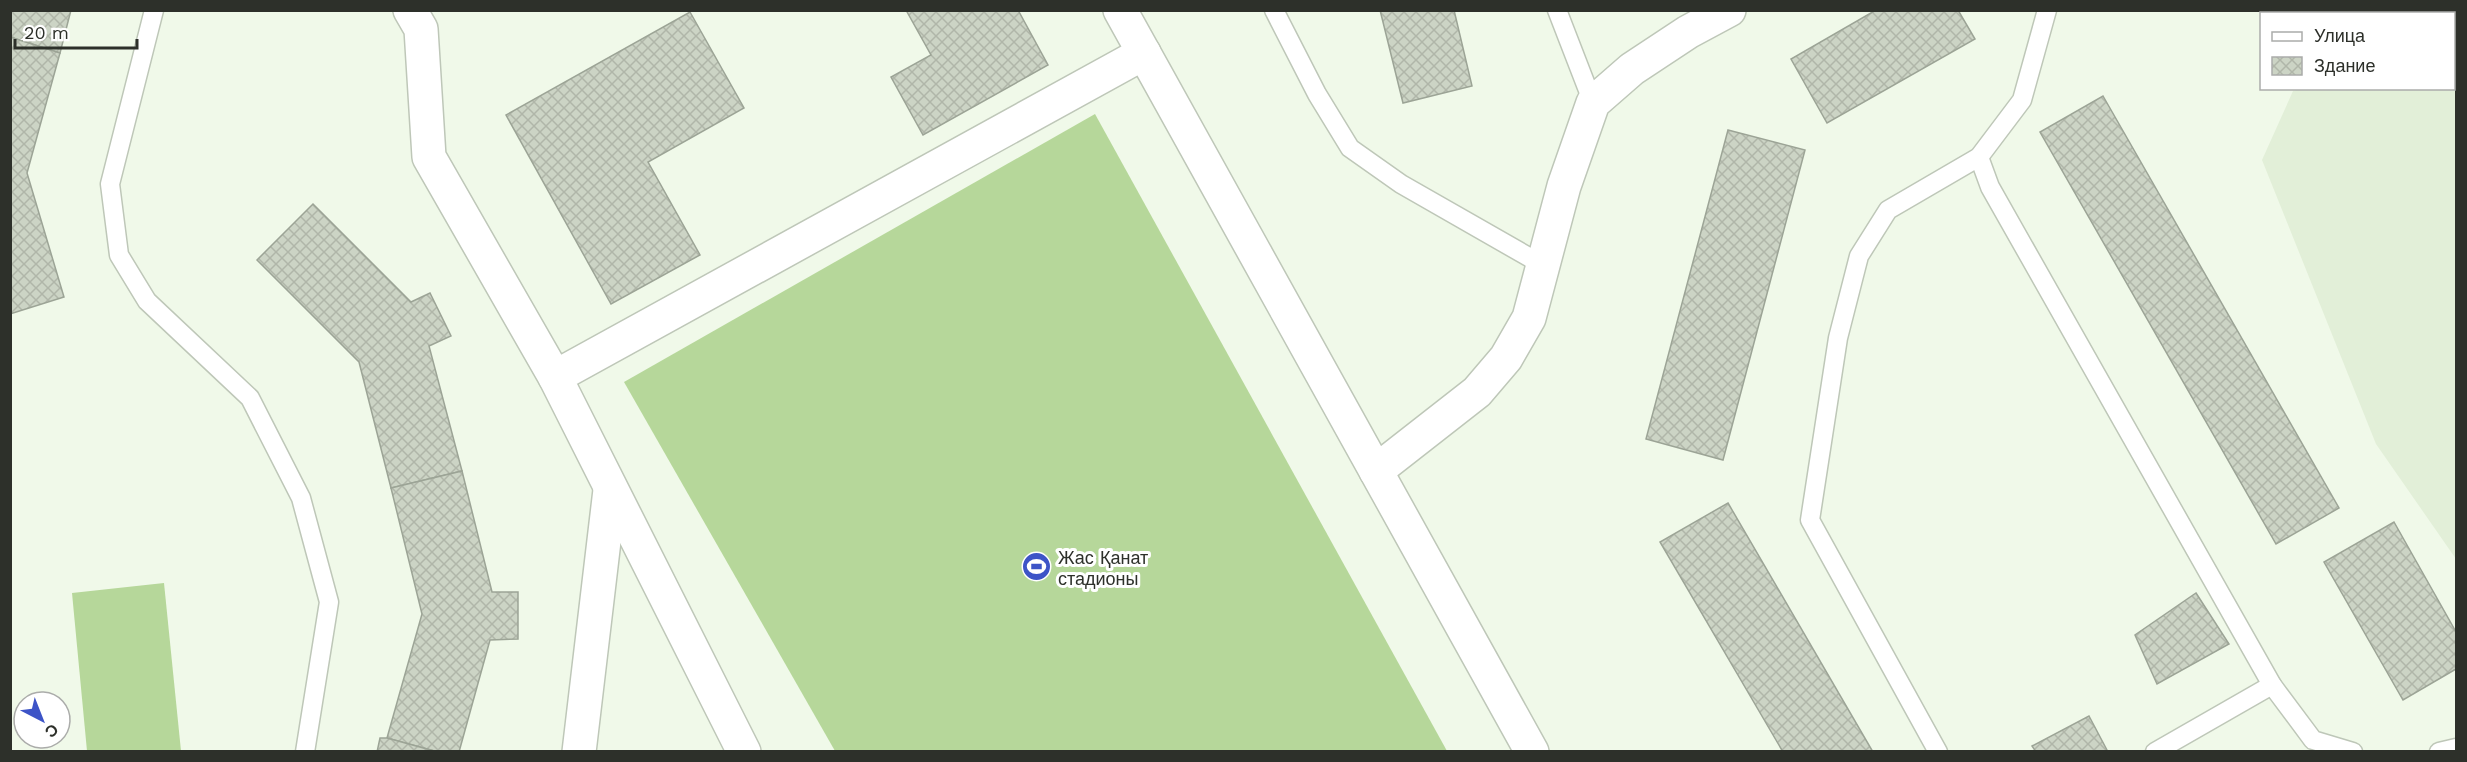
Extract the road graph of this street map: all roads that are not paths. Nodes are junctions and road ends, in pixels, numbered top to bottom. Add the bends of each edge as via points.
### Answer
1 (154, 10) edge
2 (410, 10) edge
3 (1120, 10) edge
4 (1274, 10) edge
5 (1557, 10) edge
6 (1729, 10) edge
7 (2047, 10) edge
8 (1144, 53) junction
9 (1593, 103) junction
10 (1979, 157) junction
11 (1541, 264) junction
12 (555, 377) junction
13 (1376, 471) junction
14 (610, 490) junction
15 (2272, 685) junction
16 (2457, 748) edge
17 (305, 752) edge
18 (579, 752) edge
19 (744, 752) edge
20 (1532, 752) edge
21 (1938, 752) edge
22 (2156, 752) edge
23 (2353, 752) edge
24 (2439, 752) edge

1 - 17 lane via 110,184 119,255 147,301 250,398 301,498 329,602
2 - 12 street via 421,28 429,157
3 - 8 street
4 - 11 lane via 1317,94 1350,147 1410,189
5 - 9 lane
6 - 9 street via 1632,69
7 - 10 lane via 2022,100
8 - 12 street
8 - 13 street
9 - 11 street
10 - 15 lane via 1990,187
10 - 21 lane via 1888,210 1859,256 1838,338 1810,520
11 - 13 street via 1529,318 1506,358 1477,392
12 - 14 street
13 - 20 street
14 - 18 street
14 - 19 street
15 - 22 lane
15 - 23 lane via 2313,740
16 - 24 lane

